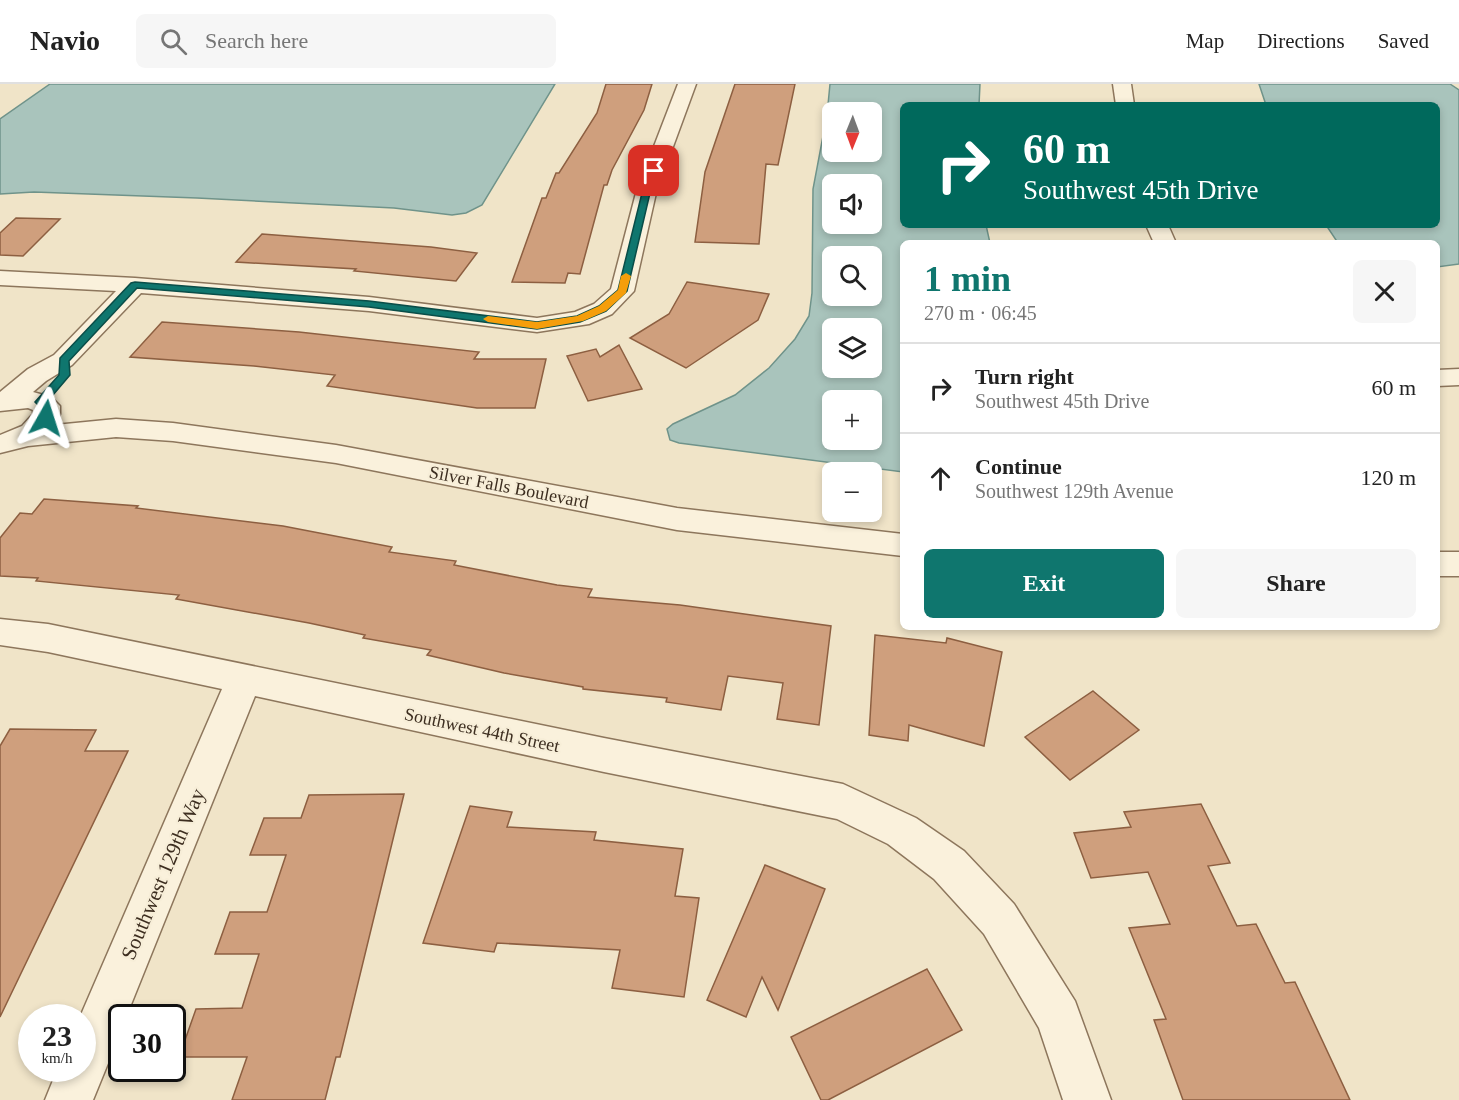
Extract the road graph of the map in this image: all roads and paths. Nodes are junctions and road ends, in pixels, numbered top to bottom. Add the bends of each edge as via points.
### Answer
1 (687, 84) edge
2 (1122, 84) edge
3 (1125, 102) edge
4 (0, 278) edge
5 (135, 285) junction
6 (63, 360) junction
7 (1459, 377) edge
8 (1440, 378) edge
9 (3, 403) edge
10 (44, 407) junction
11 (116, 428) junction
12 (9, 444) edge
13 (900, 545) edge
14 (1440, 564) edge
15 (1459, 564) edge
16 (0, 632) edge
17 (244, 680) junction
18 (96, 1034) edge
19 (76, 1082) edge
20 (69, 1100) edge
21 (1087, 1100) edge

1 - 5 street via 646,193 622,291 603,309 580,319 537,326 369,304
2 - 3 street
4 - 5 street
5 - 6 street
6 - 9 street
6 - 10 street via 65,375
7 - 8 street
9 - 10 street, Silver Falls Boulevard via 26,399
10 - 11 street, Silver Falls Boulevard
10 - 12 street via 40,425
11 - 12 street, Silver Falls Boulevard
11 - 13 street, Silver Falls Boulevard via 336,454 677,519
14 - 15 street
16 - 17 street, Southwest 44th Street via 48,638
17 - 18 street, Southwest 129th Way
17 - 21 street, Southwest 44th Street via 843,802 902,831 949,865 999,919 1059,1017
19 - 20 street, Southwest 129th Way

